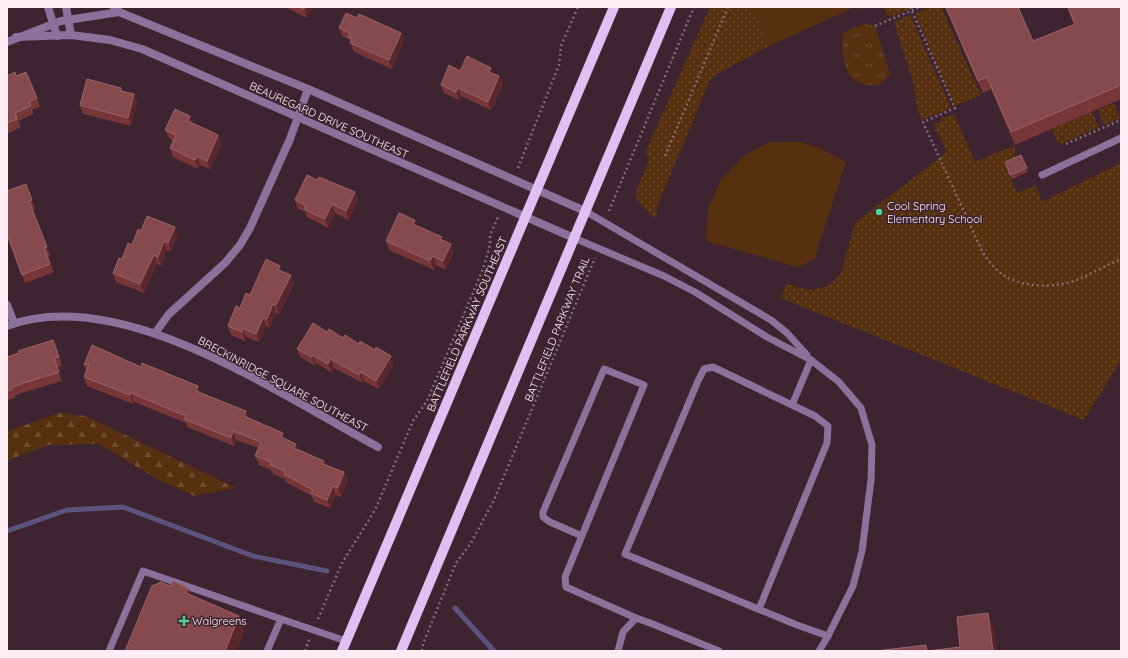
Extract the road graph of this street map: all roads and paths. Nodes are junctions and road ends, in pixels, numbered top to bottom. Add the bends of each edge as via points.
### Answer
1 (48, 7) edge
2 (66, 7) edge
3 (578, 7) edge
4 (614, 7) edge
5 (670, 7) edge
6 (694, 7) edge
7 (728, 7) edge
8 (910, 7) edge
9 (920, 7) edge
10 (117, 9) edge
11 (912, 10) junction
12 (69, 20) junction
13 (54, 23) junction
14 (875, 26) dead end
15 (57, 36) junction
16 (71, 36) junction
17 (16, 37) junction
18 (7, 42) edge
19 (308, 88) junction
20 (298, 118) junction
21 (1121, 120) edge
22 (1121, 138) edge
23 (1066, 144) dead end
24 (665, 156) dead end
25 (1042, 175) dead end
26 (514, 178) junction
27 (538, 189) junction
28 (502, 208) junction
29 (585, 211) junction
30 (526, 217) junction
31 (605, 223) junction
32 (574, 238) junction
33 (598, 250) junction
34 (1121, 259) edge
35 (7, 305) edge
36 (10, 324) edge
37 (155, 333) junction
38 (811, 360) junction
39 (792, 405) junction
40 (378, 448) dead end
41 (582, 536) junction
42 (759, 609) junction
43 (636, 618) junction
44 (281, 619) junction
45 (313, 631) junction
46 (828, 636) junction
47 (346, 641) junction
48 (109, 651) edge
49 (267, 651) edge
50 (305, 651) edge
51 (342, 651) edge
52 (401, 651) edge
53 (422, 651) edge
54 (618, 651) edge
55 (718, 651) edge
56 (819, 651) edge

1 - 13 street
2 - 12 street
3 - 26 path via 561,46 559,66
4 - 27 main road, BATTLEFIELD PARKWAY SOUTHEAST
5 - 29 main road
6 - 31 path
7 - 24 path
8 - 11 path
9 - 11 path
10 - 12 street
10 - 19 street, BEAUREGARD DRIVE SOUTHEAST
11 - 14 path
11 - 34 path via 954,108 923,122 989,262 1003,275 1019,282 1046,285 1070,282
12 - 13 street
12 - 16 street
13 - 15 street
13 - 17 street
15 - 16 street, BEAUREGARD DRIVE SOUTHEAST
15 - 17 street, BEAUREGARD DRIVE SOUTHEAST
16 - 20 street, BEAUREGARD DRIVE SOUTHEAST via 110,40 142,49
17 - 18 street
19 - 20 street
19 - 26 street, BEAUREGARD DRIVE SOUTHEAST
20 - 28 street, BEAUREGARD DRIVE SOUTHEAST
20 - 37 street via 250,228 240,245 225,263 169,314
21 - 23 path
22 - 25 lane
26 - 27 street, BEAUREGARD DRIVE SOUTHEAST
27 - 29 street, BEAUREGARD DRIVE SOUTHEAST
27 - 30 main road, BATTLEFIELD PARKWAY SOUTHEAST
28 - 30 street, BEAUREGARD DRIVE SOUTHEAST
28 - 45 path via 490,235 490,245 483,269 427,401 413,421 375,510 342,563
29 - 31 lane
29 - 32 main road
30 - 32 street, BEAUREGARD DRIVE SOUTHEAST
30 - 47 main road, BATTLEFIELD PARKWAY SOUTHEAST
31 - 38 lane via 771,320 787,333
32 - 33 lane
32 - 52 main road
33 - 38 lane via 664,276 695,292
33 - 53 path, BATTLEFIELD PARKWAY TRAIL via 494,500 471,543 456,563
35 - 36 street, BRECKINRIDGE SQUARE SOUTHEAST
36 - 37 street, BRECKINRIDGE SQUARE SOUTHEAST via 36,318 63,317 120,322
37 - 40 street, BRECKINRIDGE SQUARE SOUTHEAST via 201,352 281,393
38 - 39 lane
38 - 46 lane via 839,382 861,408 872,445 871,480 862,551 853,586
39 - 42 lane via 815,416 828,426 827,443
39 - 42 lane via 713,367 704,369 625,554
41 - 41 lane via 644,385 604,369 543,512 543,517 550,522
41 - 43 lane via 565,577 566,587
42 - 46 lane
43 - 54 lane via 623,632
43 - 55 lane
44 - 45 lane
44 - 48 lane via 143,571
44 - 49 lane
45 - 47 lane
45 - 50 path
46 - 56 lane
47 - 51 main road, BATTLEFIELD PARKWAY SOUTHEAST

